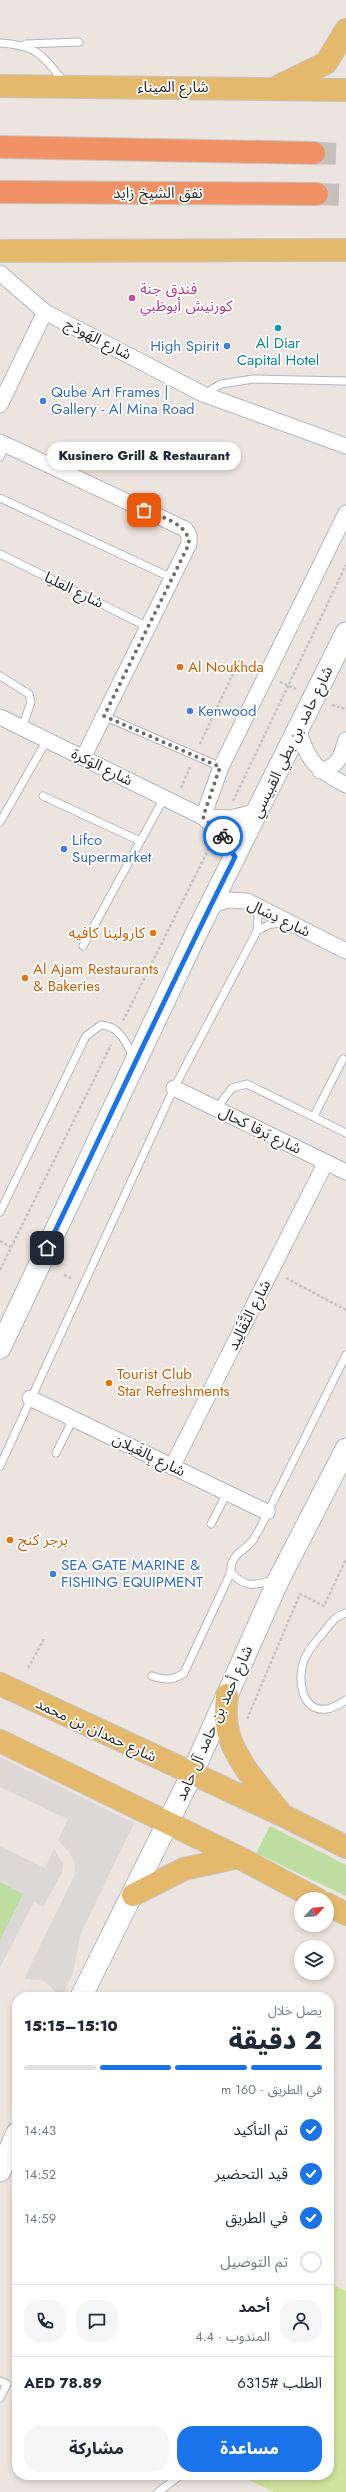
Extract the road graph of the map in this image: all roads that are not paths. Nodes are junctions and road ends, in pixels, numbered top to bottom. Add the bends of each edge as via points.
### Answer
1 (346, 30) edge
2 (80, 42) dead end
3 (0, 43) edge
4 (20, 44) junction
5 (0, 86) edge
6 (68, 87) junction
7 (274, 87) junction
8 (346, 90) edge
9 (0, 147) edge
10 (314, 153) tunnel mouth
11 (0, 192) edge
12 (317, 194) tunnel mouth
13 (0, 251) edge
14 (341, 252) edge
15 (0, 273) edge
16 (45, 312) junction
17 (346, 381) edge
18 (203, 394) junction
19 (0, 405) edge
20 (346, 446) edge
21 (2, 448) edge
22 (0, 498) edge
23 (346, 513) edge
24 (0, 554) edge
25 (172, 578) junction
26 (148, 626) junction
27 (346, 633) edge
28 (0, 676) edge
29 (104, 716) junction
30 (0, 717) edge
31 (22, 728) junction
32 (299, 731) junction
33 (47, 740) junction
34 (346, 740) edge
35 (83, 758) junction
36 (340, 758) junction
37 (220, 767) junction
38 (320, 771) junction
39 (346, 772) edge
40 (346, 785) edge
41 (43, 796) dead end
42 (169, 800) junction
43 (258, 811) junction
44 (203, 817) junction
45 (0, 822) edge
46 (140, 841) junction
47 (235, 857) junction
48 (210, 905) junction
49 (255, 905) junction
50 (288, 922) junction
51 (257, 931) junction
52 (83, 946) dead end
53 (346, 951) edge
54 (343, 1059) dead end
55 (137, 1063) junction
56 (174, 1088) junction
57 (216, 1109) junction
58 (314, 1116) junction
59 (346, 1133) edge
60 (326, 1162) junction
61 (346, 1172) edge
62 (0, 1212) edge
63 (0, 1348) edge
64 (346, 1355) edge
65 (30, 1398) junction
66 (73, 1419) junction
67 (10, 1446) junction
68 (346, 1449) edge
69 (0, 1450) edge
70 (56, 1453) dead end
71 (0, 1466) edge
72 (172, 1467) junction
73 (227, 1494) junction
74 (267, 1512) junction
75 (210, 1524) dead end
76 (231, 1572) junction
77 (279, 1579) junction
78 (346, 1613) edge
79 (152, 1676) dead end
80 (0, 1684) edge
81 (227, 1695) junction
82 (346, 1700) edge
83 (0, 1741) edge
84 (192, 1774) junction
85 (282, 1815) junction
86 (169, 1823) junction
87 (346, 1847) edge
88 (238, 1857) junction
89 (304, 1892) edge
90 (133, 1895) junction
91 (334, 1908) edge
92 (346, 1914) edge
93 (84, 1992) edge
94 (12, 2144) edge
95 (0, 2171) edge
96 (0, 2380) edge
97 (0, 2398) edge
98 (174, 2480) edge
99 (158, 2492) edge

1 - 7 main road via 326,63 294,80
2 - 4 lane
3 - 4 lane
4 - 6 lane via 32,48 46,59
5 - 6 main road, شارع الميناء
6 - 7 main road, شارع الميناء
7 - 8 main road, شارع الميناء
9 - 10 highway
11 - 12 highway, نفق الشيخ زايد
13 - 14 main road
15 - 16 street, شارع الهَودَج
16 - 18 street, شارع الهَودَج
16 - 19 street
17 - 18 lane via 253,379 222,384
18 - 20 street, شارع الهَودَج
21 - 25 street via 185,529 189,535 189,544
22 - 25 lane
23 - 37 street
24 - 26 lane, شارع العليا
25 - 26 street
26 - 29 street
27 - 32 main road, شارع حامد بن بطي القبيسي
28 - 31 lane via 29,694 31,702
29 - 35 street
29 - 37 lane
30 - 31 street, شارع الوَكرة
31 - 33 street, شارع الوَكرة
32 - 38 street via 307,755
32 - 43 main road, شارع حامد بن بطي القبيسي
33 - 35 street, شارع الوَكرة
33 - 45 lane
34 - 36 street
35 - 42 street, شارع الوَكرة
36 - 38 street via 334,767
36 - 39 street
37 - 44 street
38 - 40 street
41 - 46 lane
42 - 44 street, شارع الوَكرة
42 - 46 lane
43 - 44 street, شارع الوَكرة via 231,818
43 - 47 main road, شارع حامد بن بطي القبيسي
44 - 47 street, شارع الوَكرة via 222,835
46 - 52 lane
47 - 48 main road, شارع حامد بن بطي القبيسي
48 - 49 street, شارع دِسَال via 233,900
48 - 55 main road, شارع حامد بن بطي القبيسي
49 - 50 street, شارع دِسَال
49 - 51 lane
50 - 51 lane via 274,923
50 - 53 street, شارع دِسَال
51 - 56 lane
54 - 58 lane
55 - 62 lane via 121,1036 112,1028 101,1025 86,1036
55 - 63 main road, شارع حامد بن بطي القبيسي
56 - 57 street, شارع بَرقا كحال
56 - 65 lane via 85,1286
57 - 58 lane via 232,1088 247,1084
57 - 60 street, شارع بَرقا كحال
58 - 59 lane
60 - 61 street, شارع بَرقا كحال
60 - 72 street, شارع التَّقَالِيد
64 - 74 lane
65 - 66 street, شارع بِالغَيلان
65 - 67 lane
66 - 70 lane
66 - 72 street, شارع بِالغَيلان
67 - 69 lane
67 - 71 lane
68 - 77 main road, شارع أحمد بن حامد آل حامد
72 - 73 street, شارع بِالغَيلان
73 - 74 street, شارع بِالغَيلان
73 - 75 lane
74 - 76 lane via 253,1541 241,1548 230,1565
76 - 77 lane via 246,1585
76 - 79 lane via 184,1673 176,1679 166,1680
77 - 81 main road, شارع أحمد بن حامد آل حامد
78 - 82 lane via 331,1622 309,1651 301,1670 307,1702 316,1708 328,1709
80 - 84 main road, شارع حمدان بن محمد
81 - 84 main road, شارع أحمد بن حامد آل حامد
81 - 85 main road via 229,1737 252,1775
83 - 86 main road
84 - 85 main road, شارع حمدان بن محمد
84 - 86 main road, شارع أحمد بن حامد آل حامد
85 - 87 main road, شارع حمدان بن محمد
86 - 88 main road
86 - 90 main road, شارع أحمد بن حامد آل حامد
88 - 89 main road
88 - 90 main road via 184,1869
90 - 93 main road, شارع أحمد بن حامد آل حامد
91 - 92 main road
94 - 95 main road
96 - 97 lane via 7,2384
98 - 99 lane

